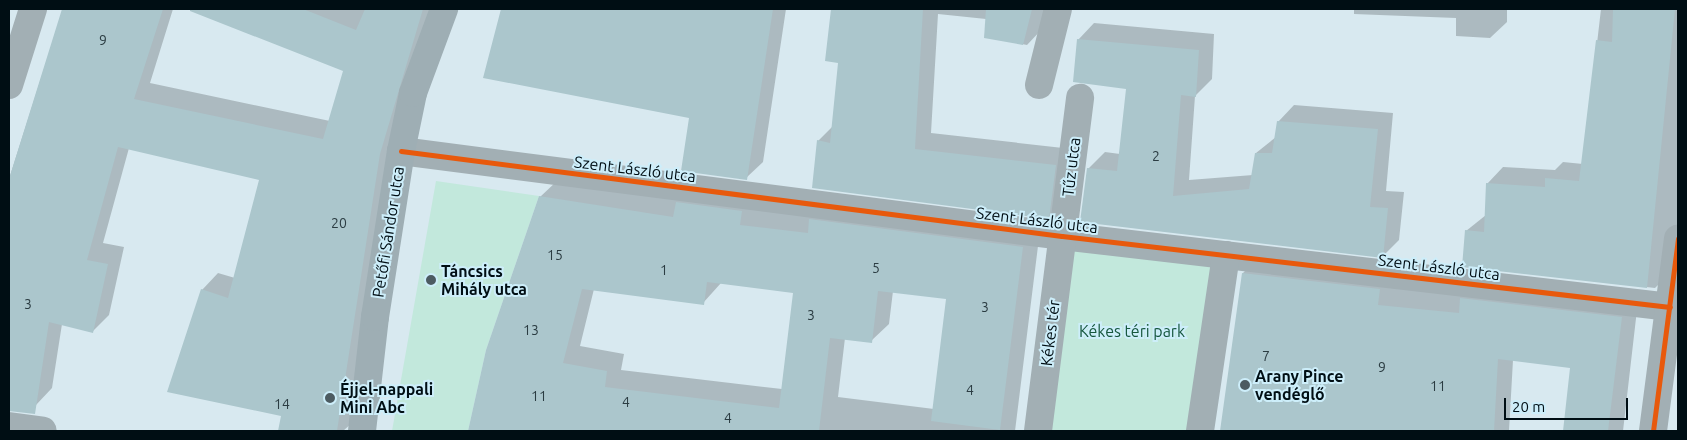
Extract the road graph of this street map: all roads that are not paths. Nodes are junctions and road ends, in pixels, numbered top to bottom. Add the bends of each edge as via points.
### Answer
1 (33, 9) edge
2 (444, 9) edge
3 (1058, 9) edge
4 (9, 85) edge
5 (1039, 85) dead end
6 (1080, 98) dead end
7 (401, 151) junction
8 (1062, 236) junction
9 (1678, 239) edge
10 (1226, 255) junction
11 (1670, 307) junction
12 (9, 426) edge
13 (43, 431) edge
14 (362, 431) edge
15 (1038, 431) edge
16 (1200, 431) edge
17 (1653, 431) edge

1 - 4 street
2 - 7 street, Petőfi Sándor utca via 413,94
3 - 5 street
6 - 8 street, Tűz utca
7 - 8 street, Szent László utca
7 - 14 street, Petőfi Sándor utca via 375,317
8 - 10 street, Szent László utca
8 - 15 street, Kékes tér
9 - 11 street
10 - 11 street, Szent László utca
10 - 16 street
11 - 17 street
12 - 13 street

